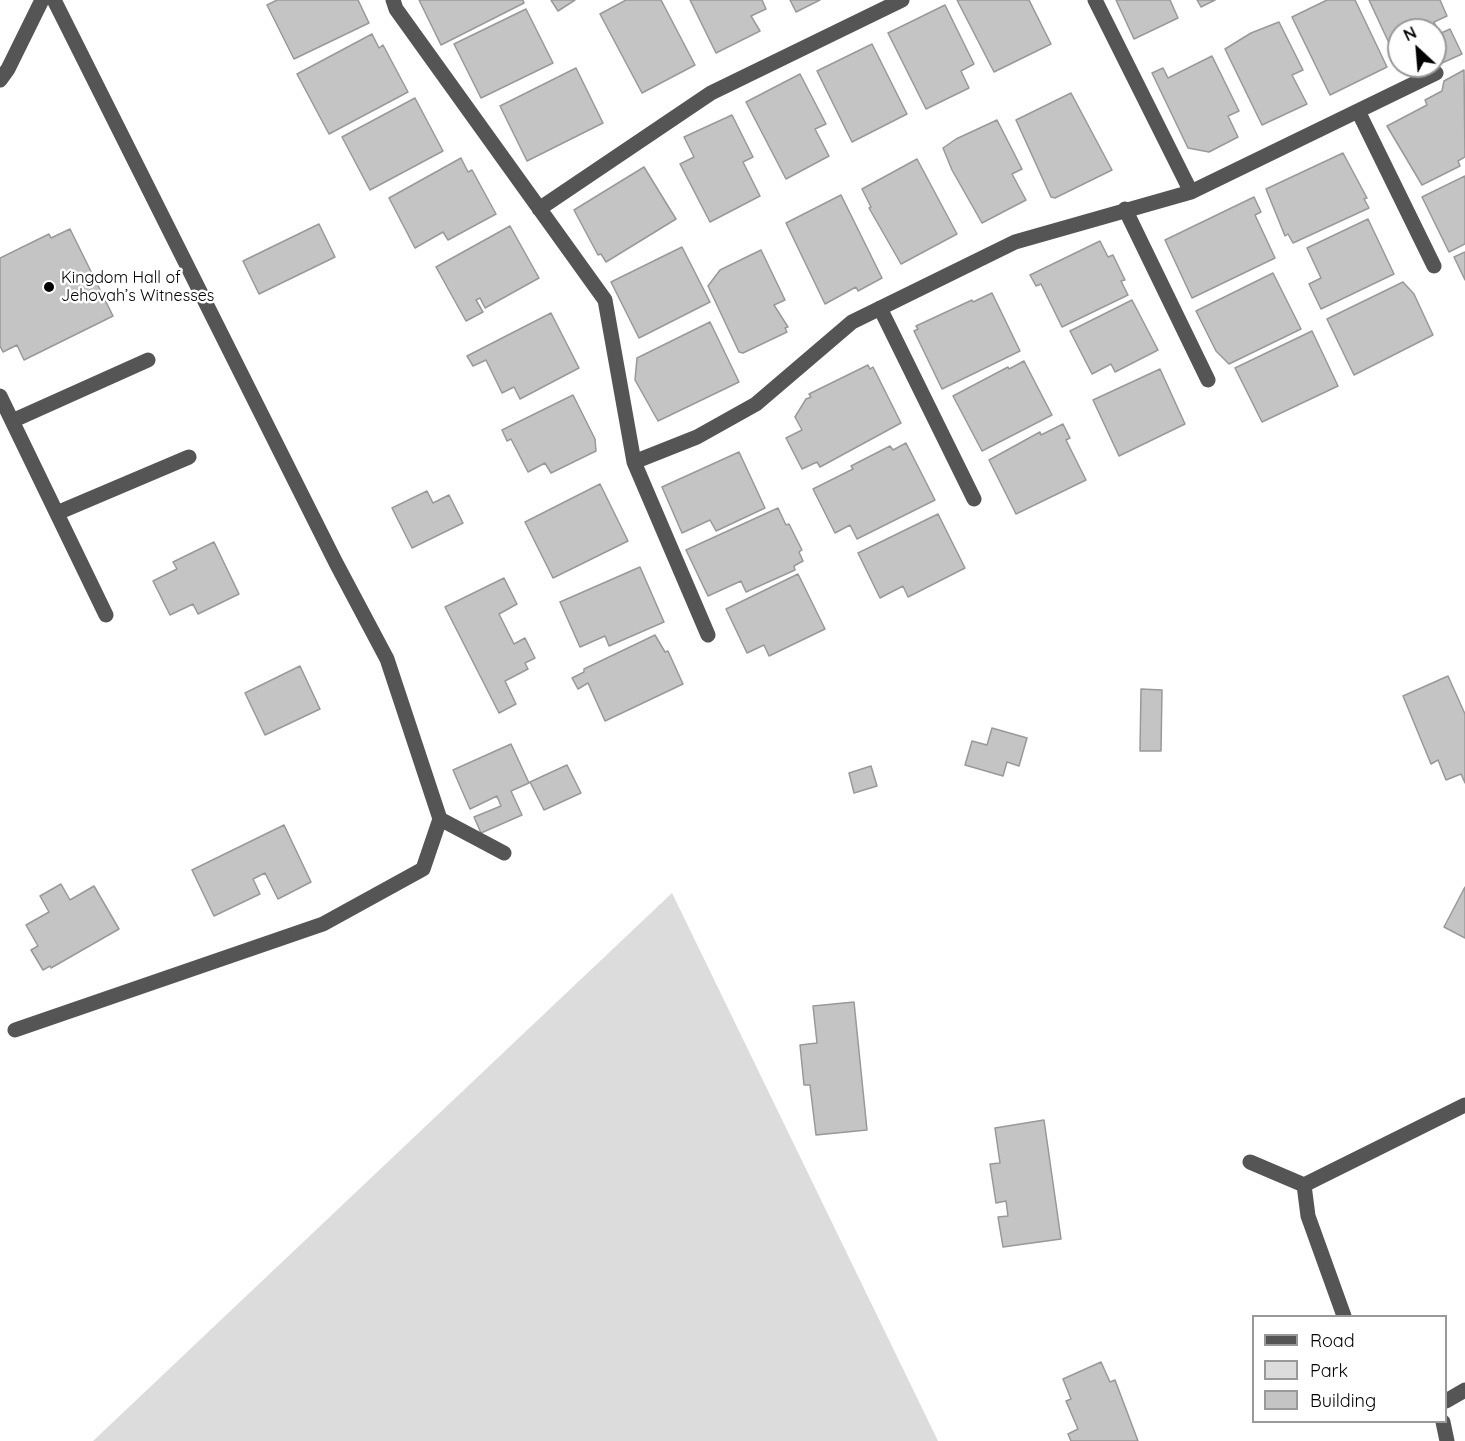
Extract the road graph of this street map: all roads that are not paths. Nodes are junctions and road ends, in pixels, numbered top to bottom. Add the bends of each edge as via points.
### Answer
1 (42, 0) edge
2 (54, 0) edge
3 (393, 0) edge
4 (902, 0) edge
5 (1095, 0) edge
6 (1426, 78) edge
7 (0, 80) edge
8 (1358, 111) junction
9 (1191, 192) junction
10 (539, 209) junction
11 (1125, 209) junction
12 (1434, 266) dead end
13 (880, 308) junction
14 (148, 360) dead end
15 (1208, 381) dead end
16 (0, 396) edge
17 (12, 421) junction
18 (189, 457) dead end
19 (634, 462) junction
20 (974, 499) dead end
21 (57, 513) junction
22 (106, 615) dead end
23 (708, 635) dead end
24 (440, 819) junction
25 (504, 853) dead end
26 (15, 1030) dead end
27 (1465, 1105) edge
28 (1250, 1162) dead end
29 (1304, 1185) junction
30 (1343, 1315) edge
31 (1465, 1390) edge
32 (1447, 1400) edge
33 (1443, 1423) edge
34 (1447, 1441) edge

1 - 7 street
2 - 24 street via 330,553 387,659
3 - 10 street
4 - 10 street via 711,93
5 - 9 street
6 - 8 street
8 - 9 street
8 - 12 street
9 - 11 street
10 - 19 street via 605,300
11 - 13 street via 1016,242
11 - 15 street
13 - 19 street via 852,322 756,404 697,437
13 - 20 street
14 - 17 street
16 - 17 street
17 - 21 street
18 - 21 street
19 - 23 street
21 - 22 street
24 - 25 street
24 - 26 street via 423,869 322,924
27 - 29 street
28 - 29 street
29 - 30 street via 1308,1216
31 - 32 street
33 - 34 street

